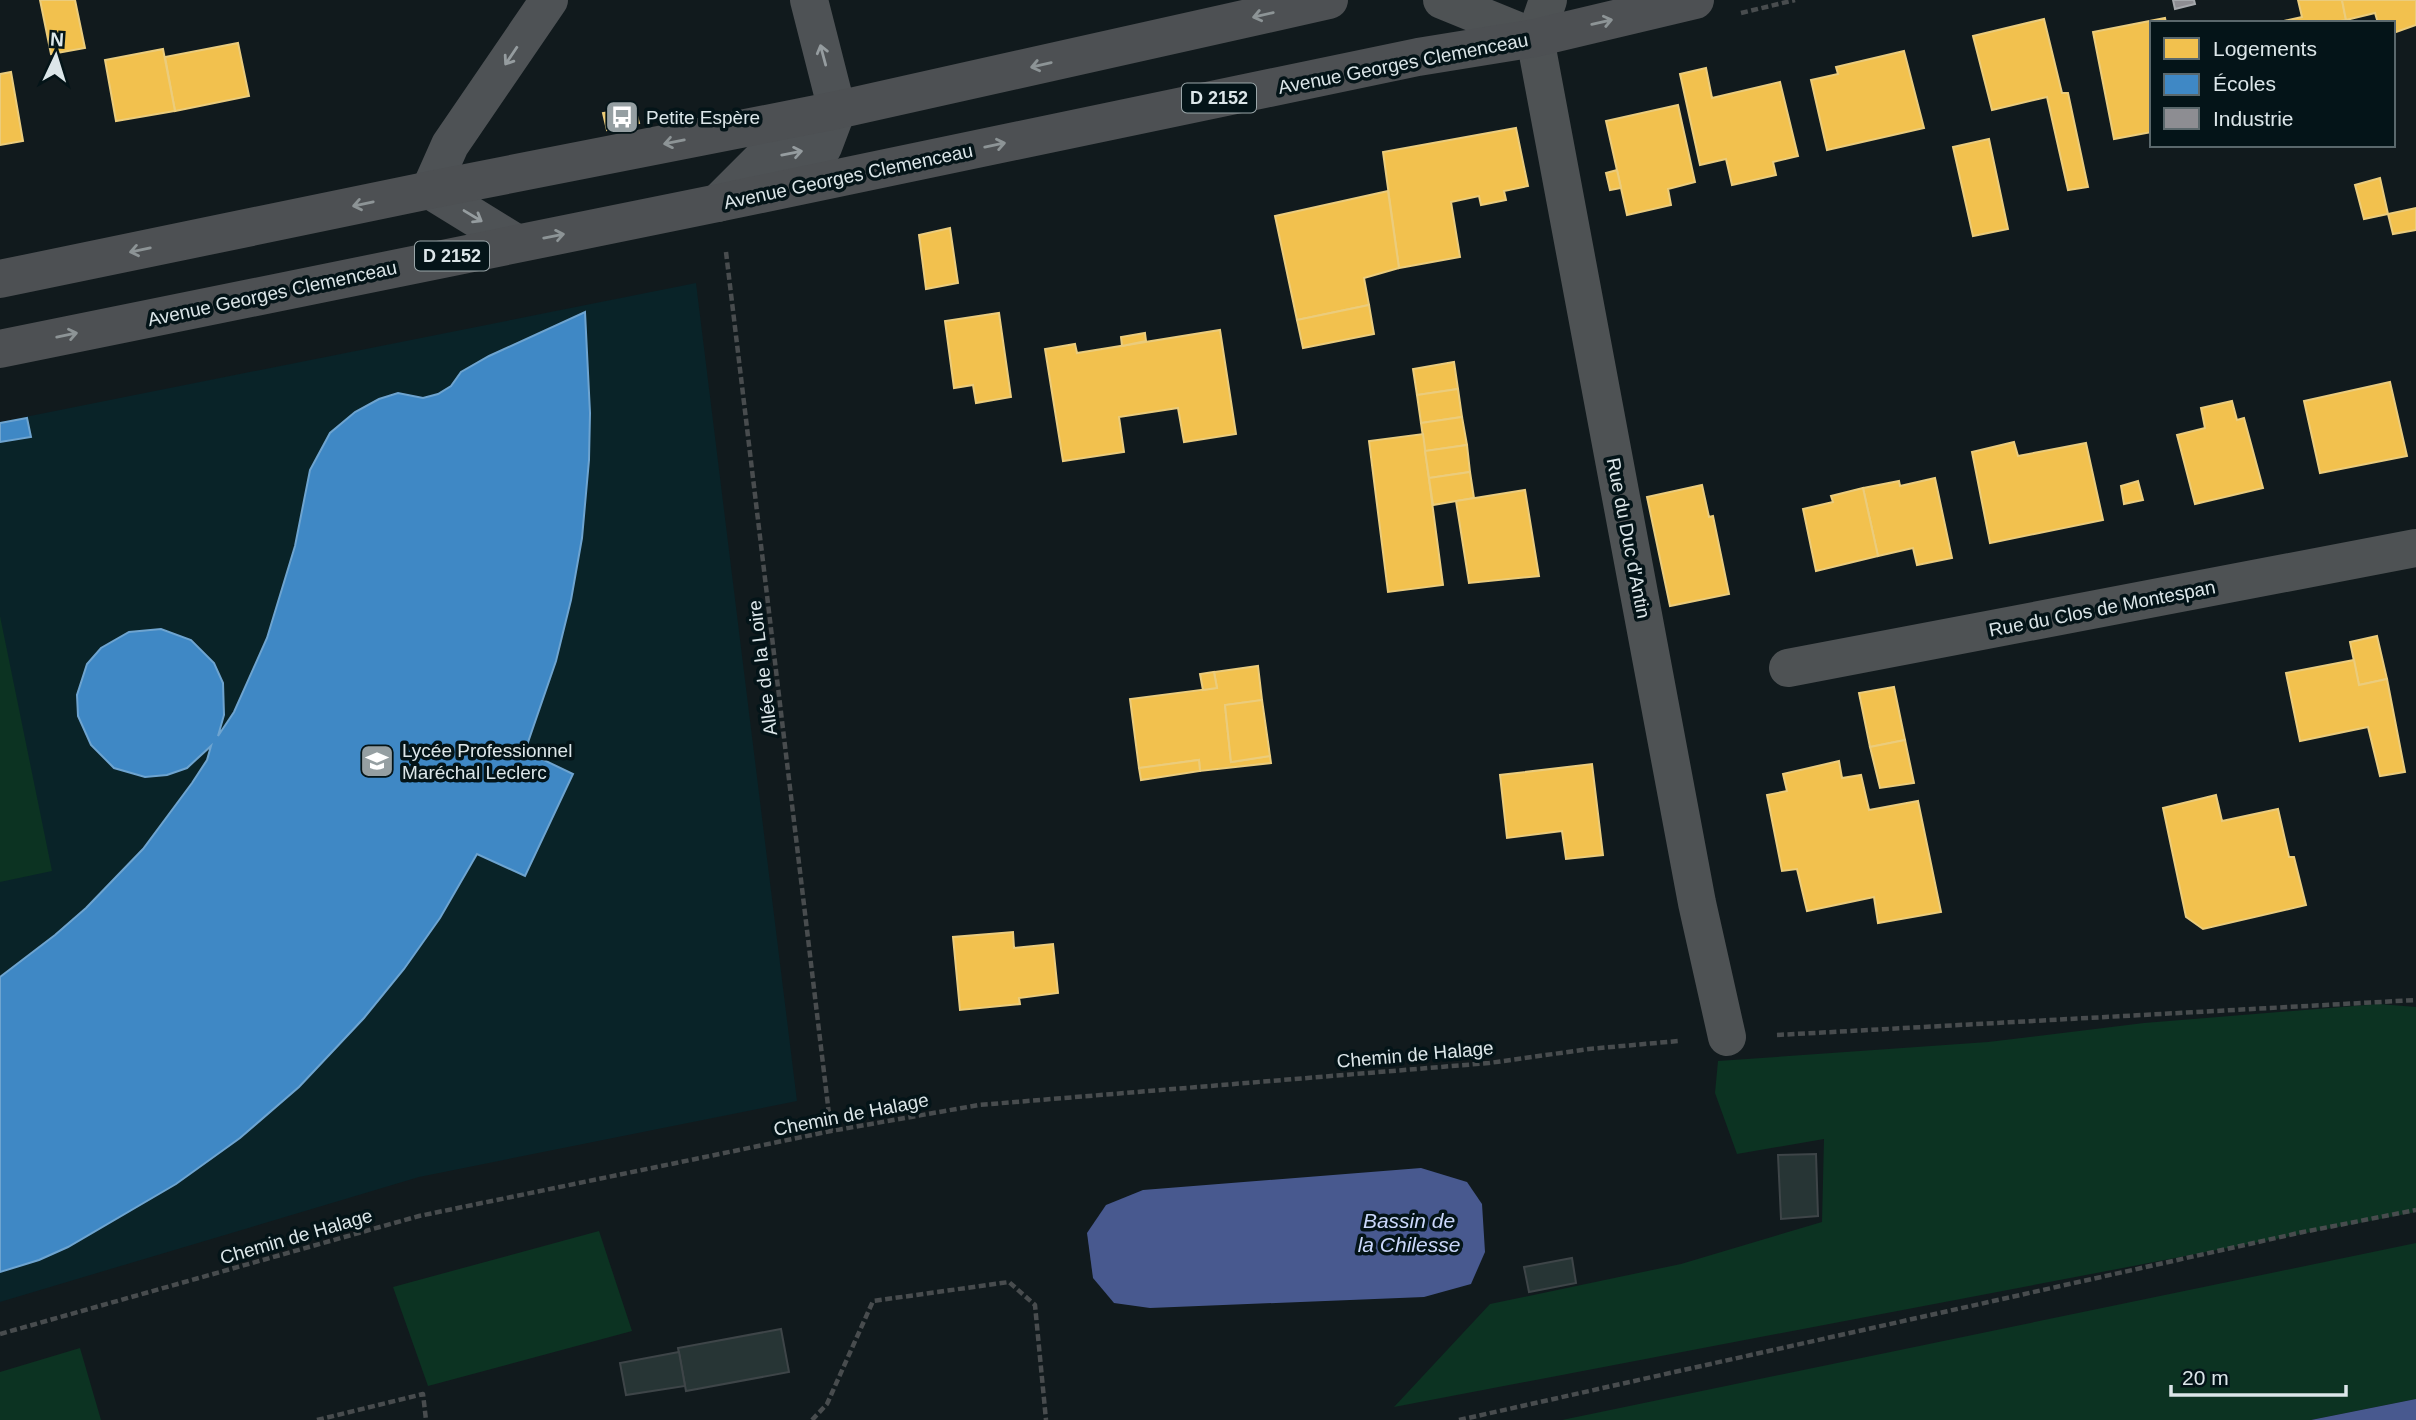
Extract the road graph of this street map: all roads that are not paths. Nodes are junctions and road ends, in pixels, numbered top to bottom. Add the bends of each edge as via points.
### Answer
1 (550, 0) edge
2 (809, 0) edge
3 (1329, 0) edge
4 (1442, 0) edge
5 (1548, 0) edge
6 (1695, 0) edge
7 (1535, 38) junction
8 (837, 110) junction
9 (429, 190) junction
10 (718, 203) junction
11 (516, 243) junction
12 (0, 279) edge
13 (0, 349) edge
14 (2416, 548) edge
15 (1788, 668) dead end
16 (1727, 1037) road end

1 -> 9 street via 450,145
8 -> 2 street
3 -> 8 main road
4 - 7 street
5 - 7 street
7 -> 6 main road, Avenue Georges Clemenceau / D 2152
10 -> 7 main road, Avenue Georges Clemenceau / D 2152 via 1418,57
7 - 16 street, Rue du Duc d'Antin via 1697,903
8 -> 9 main road
10 -> 8 street via 763,159 823,147
9 -> 11 street
9 -> 12 main road
11 -> 10 main road, Avenue Georges Clemenceau / D 2152
13 -> 11 main road, Avenue Georges Clemenceau / D 2152
14 - 15 street, Rue du Clos de Montespan

